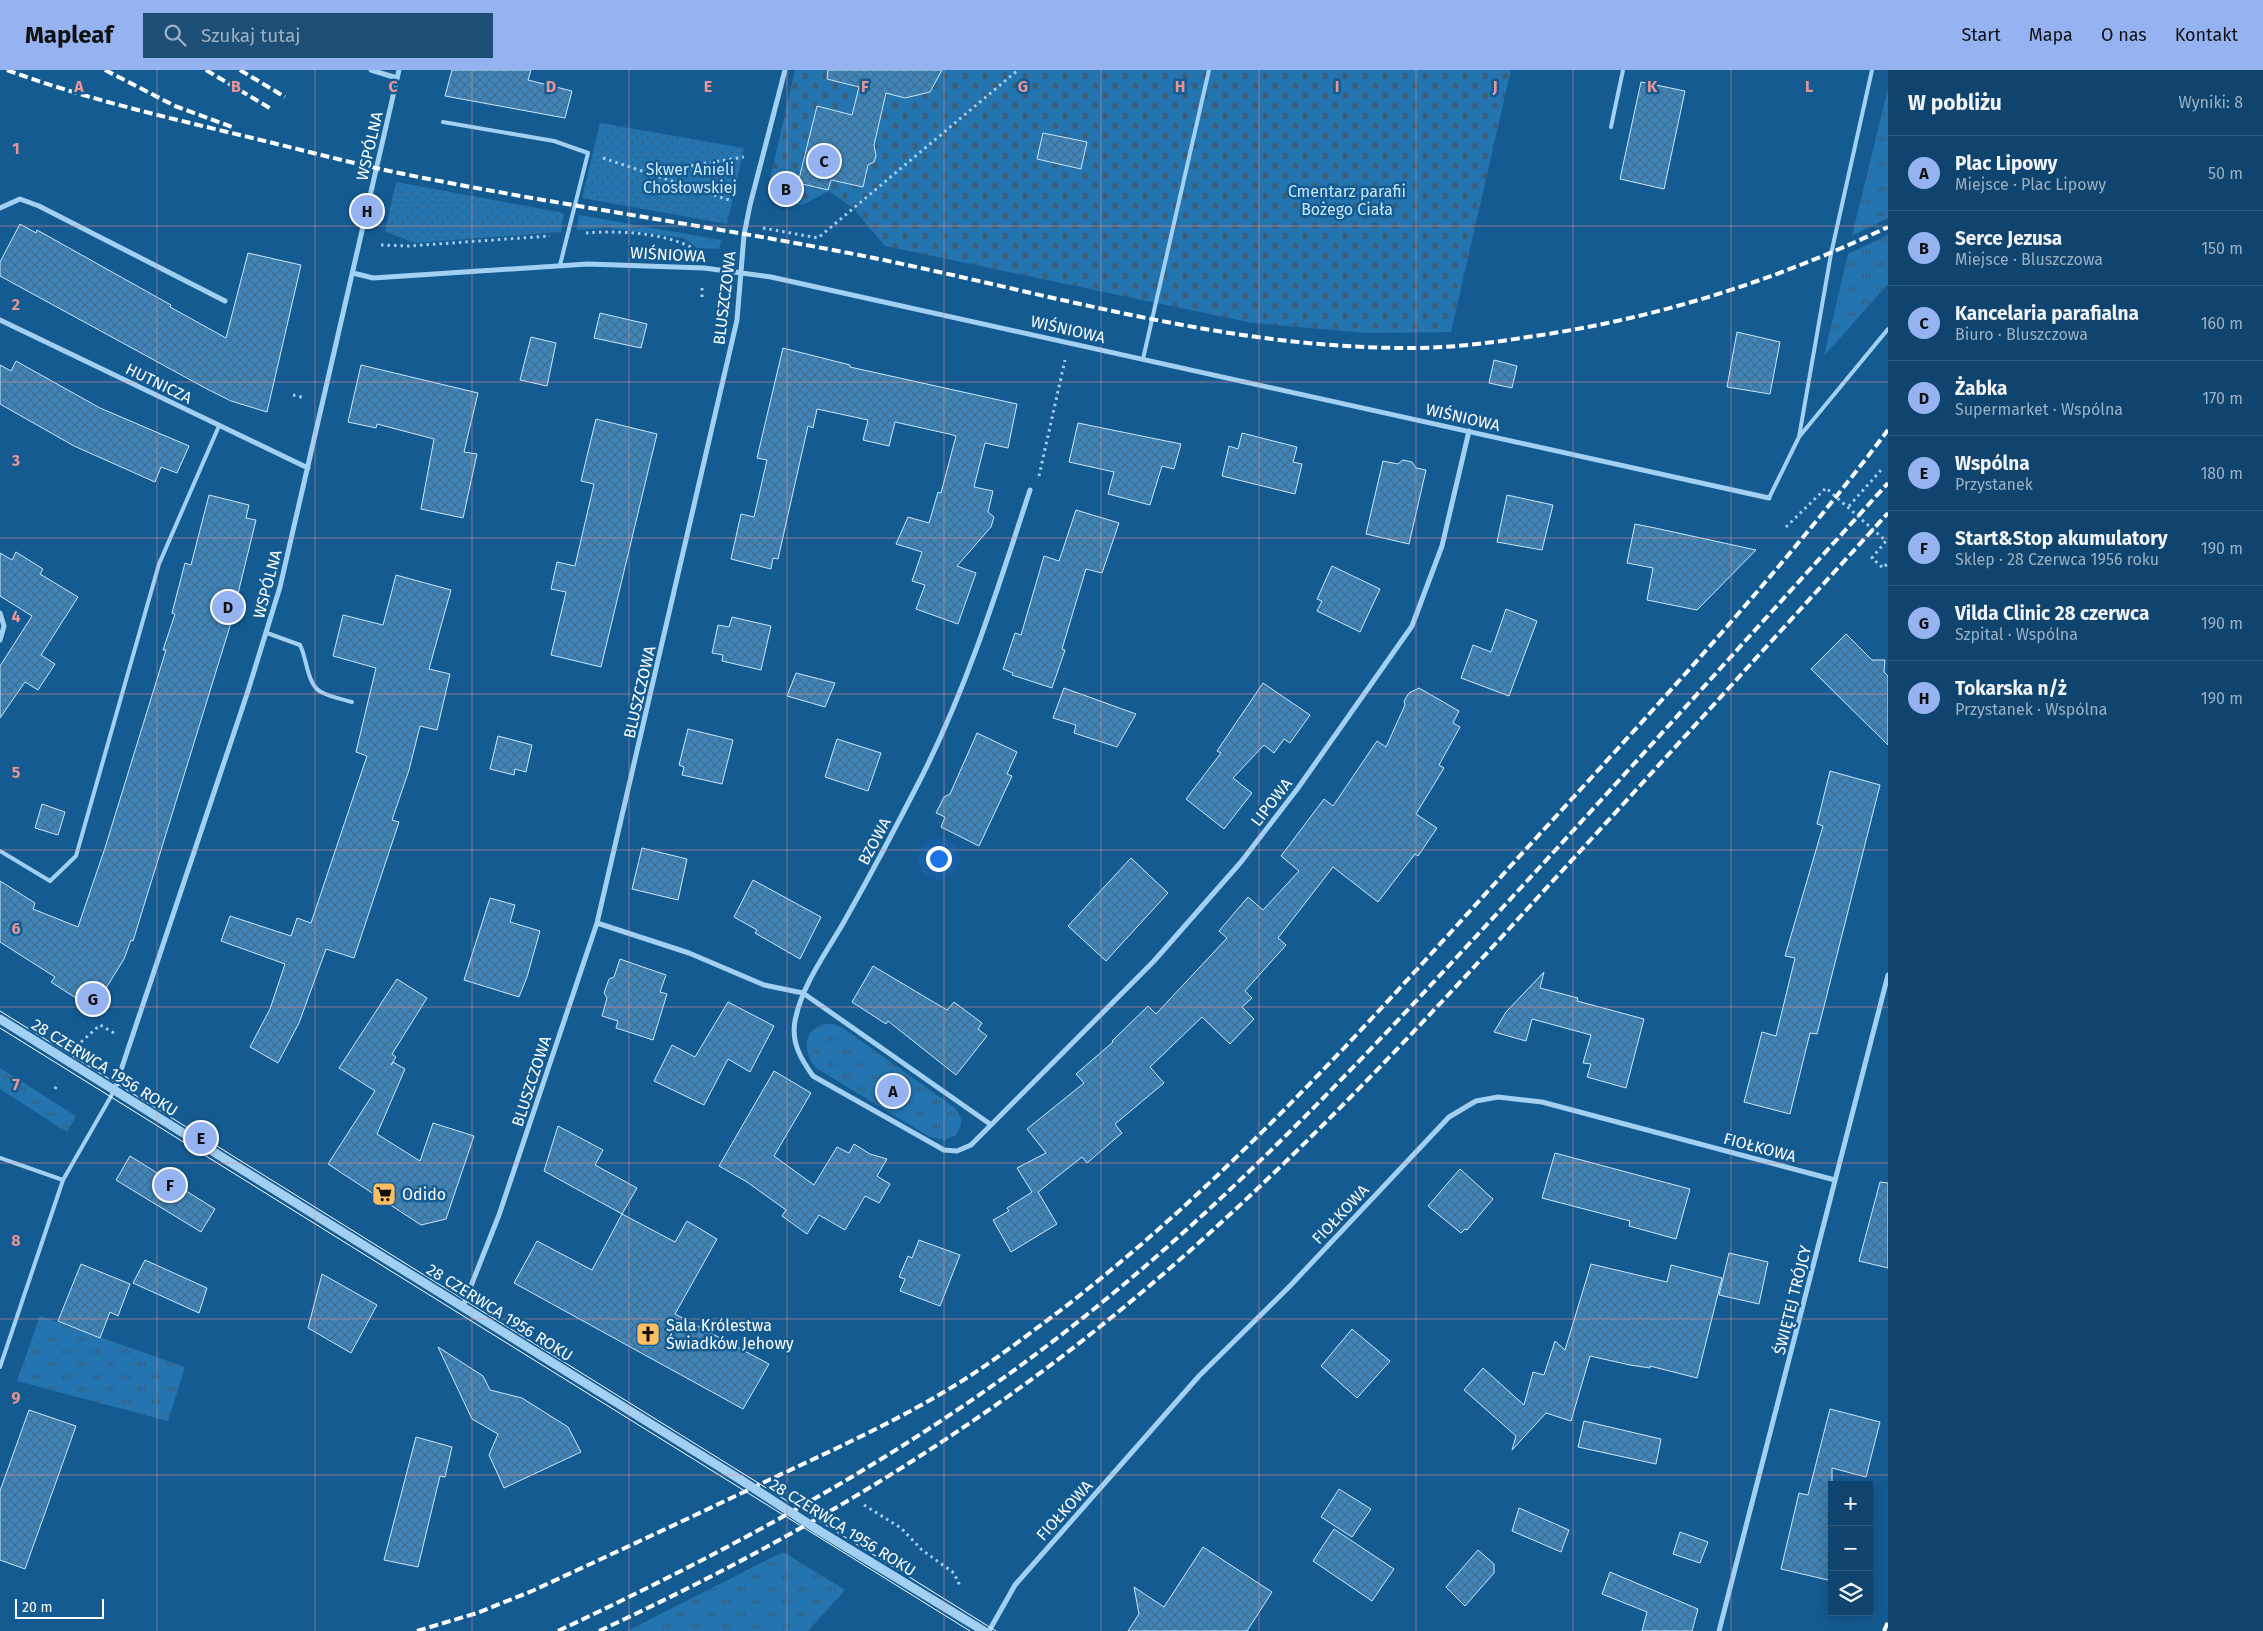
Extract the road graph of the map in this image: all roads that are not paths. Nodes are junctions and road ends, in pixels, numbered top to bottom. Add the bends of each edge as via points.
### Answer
1 (371, 70) edge
2 (399, 70) edge
3 (785, 70) edge
4 (1209, 70) edge
5 (1623, 70) edge
6 (1872, 70) edge
7 (397, 78) junction
8 (442, 122) dead end
9 (1612, 127) dead end
10 (0, 208) edge
11 (560, 265) junction
12 (353, 273) junction
13 (741, 273) junction
14 (225, 301) dead end
15 (0, 320) edge
16 (1888, 329) edge
17 (1143, 359) junction
18 (219, 426) junction
19 (1469, 431) junction
20 (1799, 437) junction
21 (308, 468) junction
22 (1030, 490) road end
23 (1769, 498) joint
24 (0, 614) edge
25 (267, 632) junction
26 (0, 640) edge
27 (352, 702) dead end
28 (0, 851) edge
29 (597, 923) junction
30 (1888, 975) edge
31 (803, 993) junction
32 (0, 1019) edge
33 (114, 1091) junction
34 (990, 1124) junction
35 (0, 1158) edge
36 (63, 1180) junction
37 (1835, 1180) junction
38 (463, 1306) junction
39 (0, 1367) edge
40 (984, 1631) edge
41 (989, 1631) edge
42 (1719, 1631) edge

1 - 7 street
2 - 7 street, WSPÓLNA
3 - 13 street, BLUSZCZOWA via 746,225
4 - 17 lane
5 - 9 lane
6 - 20 lane via 1832,254
7 - 12 street, WSPÓLNA
8 - 11 lane via 554,141 588,153
10 - 14 street via 20,199 39,206
11 - 12 street, WIŚNIOWA via 373,278
11 - 13 street, WIŚNIOWA via 628,264
12 - 21 street, WSPÓLNA
13 - 17 street, WIŚNIOWA via 809,284
13 - 29 street, BLUSZCZOWA via 735,330
15 - 18 street, HUTNICZA
16 - 20 lane
17 - 19 street, WIŚNIOWA
18 - 21 street, HUTNICZA
18 - 28 lane via 159,564 76,856 50,882
19 - 23 street, WIŚNIOWA
19 - 34 street, LIPOWA via 1442,546 1412,626 1298,788 1241,862 1154,961
20 - 23 lane
21 - 25 street, WSPÓLNA
22 - 31 street, BZOWA via 991,610 955,703 878,862
24 - 26 street via 4,626
25 - 27 lane via 300,645 313,684 319,692
25 - 33 street, WSPÓLNA
29 - 31 street via 689,953 764,984
29 - 38 street, BLUSZCZOWA via 499,1215
30 - 37 street, ŚWIĘTEJ TRÓJCY
31 - 34 street
31 - 34 street, LIPOWA via 794,1038 800,1059 814,1076 944,1150 971,1145
32 - 33 street, 28 CZERWCA 1956 ROKU
33 - 36 lane
33 - 38 street, 28 CZERWCA 1956 ROKU
35 - 36 lane
36 - 39 lane
37 - 41 street, FIOŁKOWA via 1542,1102 1498,1097 1476,1101 1449,1117 1288,1288 1199,1376 1015,1585
37 - 42 street, ŚWIĘTEJ TRÓJCY
38 - 40 street, 28 CZERWCA 1956 ROKU, bridge

